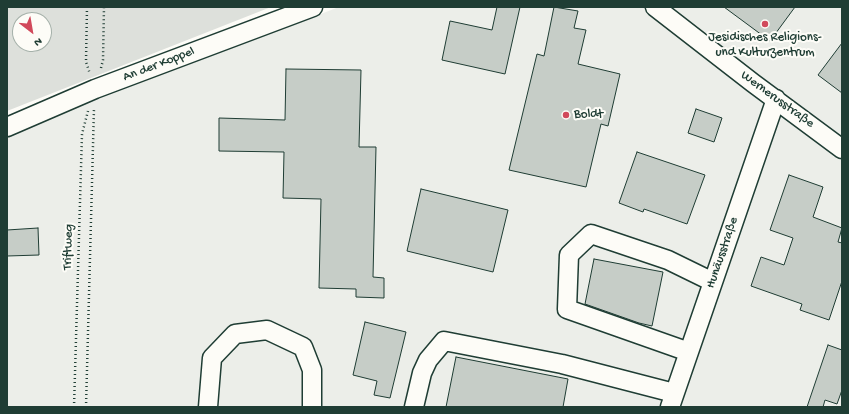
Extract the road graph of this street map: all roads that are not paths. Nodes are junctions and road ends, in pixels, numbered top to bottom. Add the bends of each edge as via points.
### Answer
1 (313, 7) edge
2 (655, 7) edge
3 (776, 99) junction
4 (7, 127) edge
5 (842, 149) edge
6 (713, 282) junction
7 (689, 352) junction
8 (672, 400) edge
9 (208, 407) edge
10 (312, 407) edge
11 (414, 407) edge

1 - 4 street, An der Koppel via 95,89
2 - 3 street, Wernerusstraße
3 - 5 street, Wernerusstraße
3 - 6 street, Hunäusstraße
6 - 7 street, Hunäusstraße
6 - 7 street via 668,260 591,234 569,255 567,309
7 - 8 street, Hunäusstraße
8 - 11 street via 570,366 444,341 428,360 422,373
9 - 10 street via 212,358 235,334 267,330 303,347 312,370

